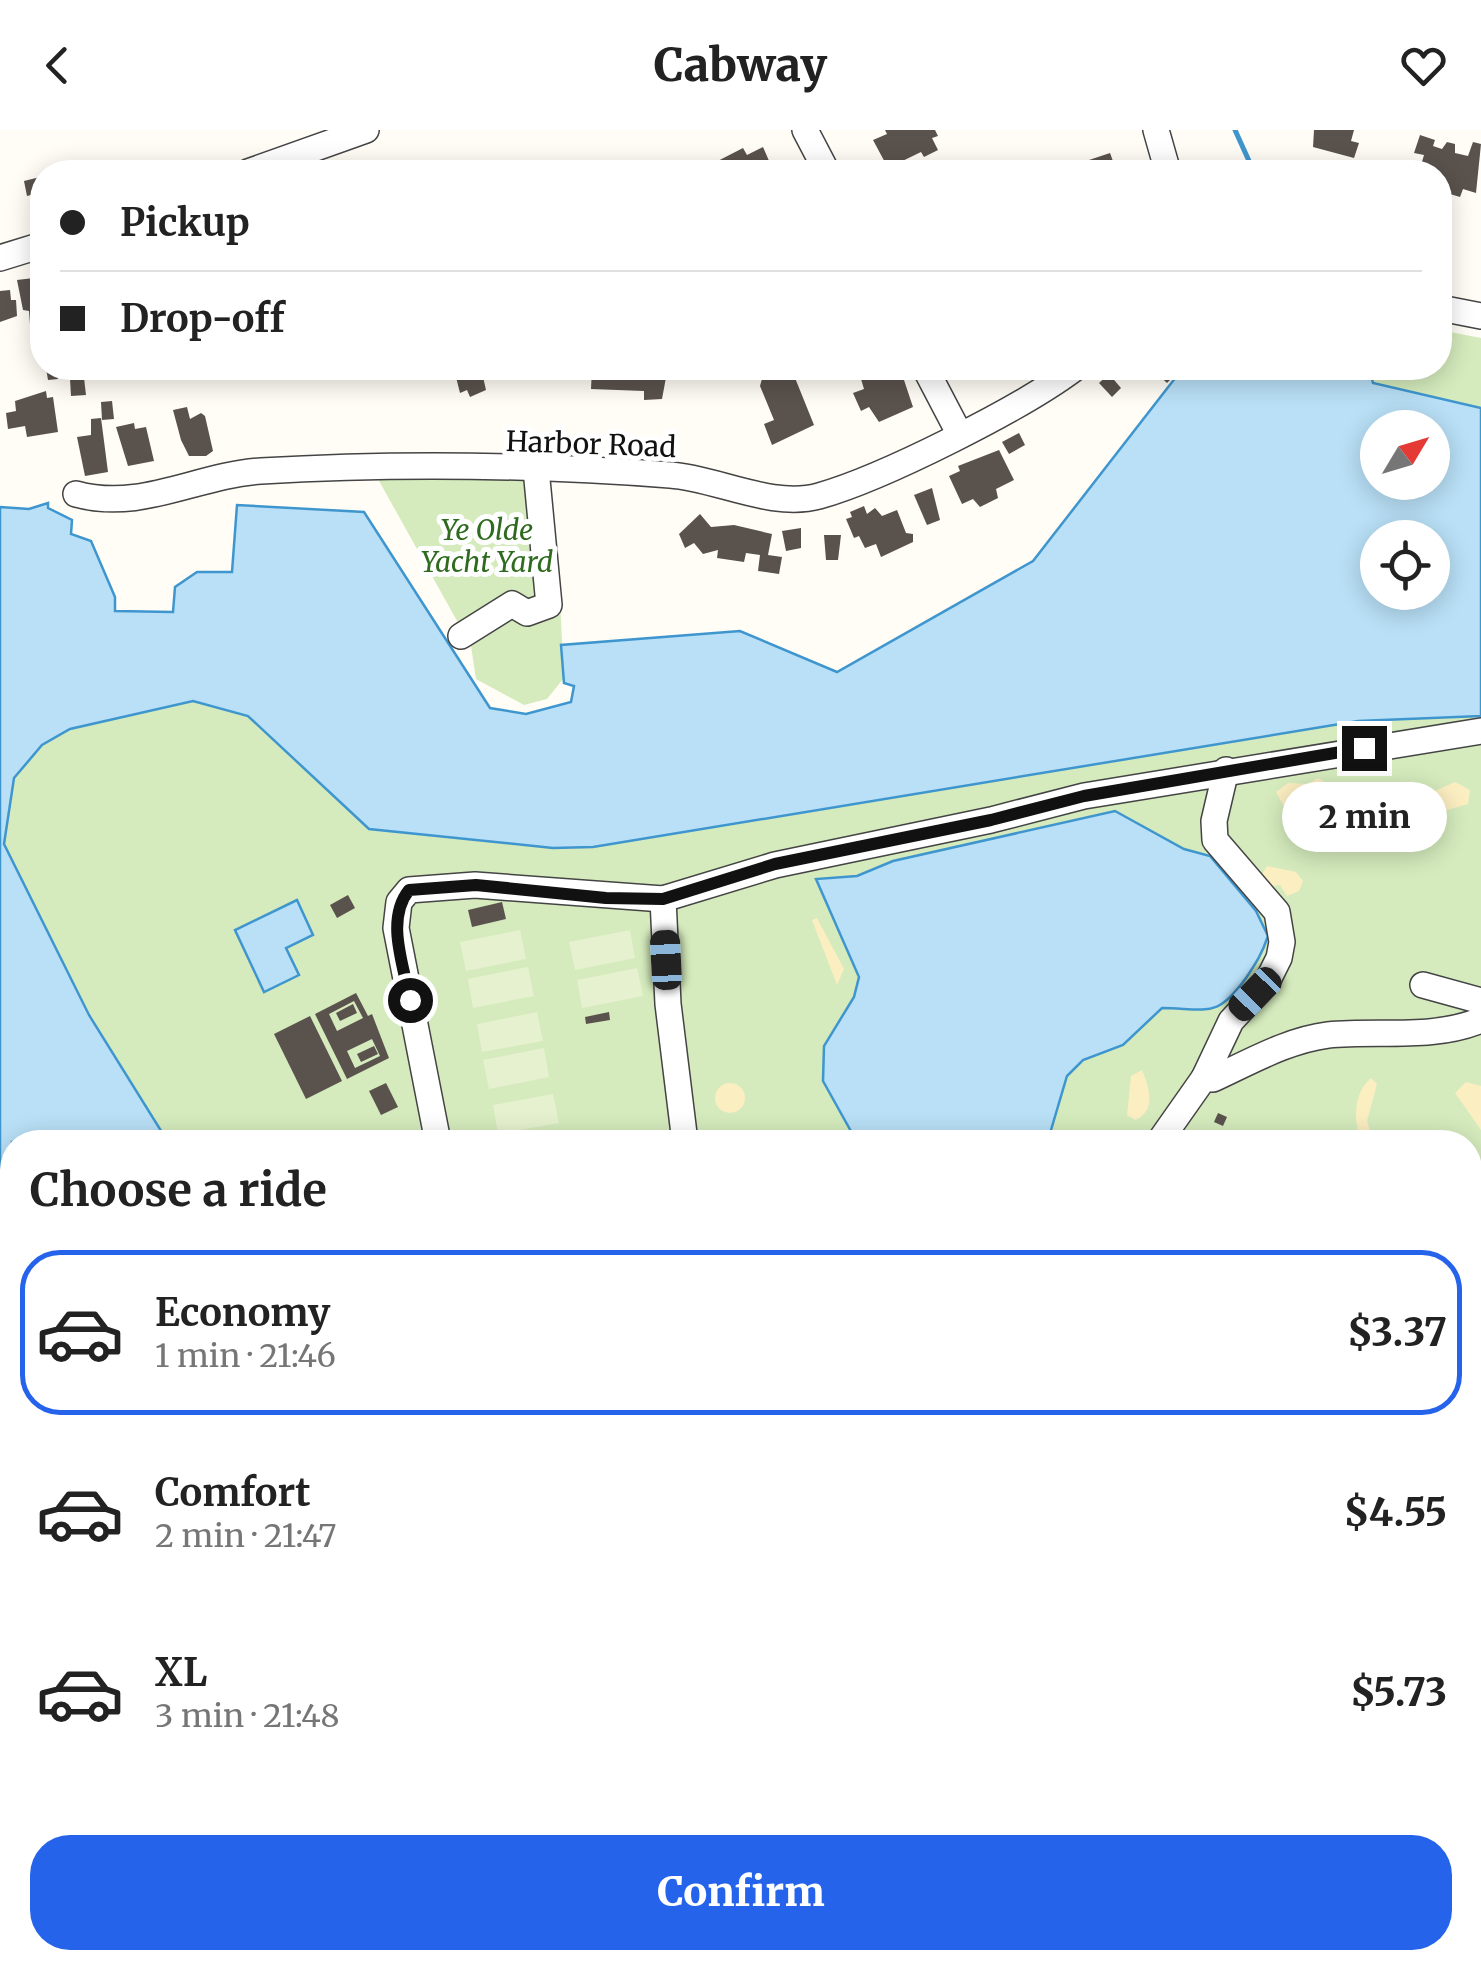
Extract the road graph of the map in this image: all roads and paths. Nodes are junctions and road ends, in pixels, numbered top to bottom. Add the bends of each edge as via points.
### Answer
1 (366, 130) edge
2 (805, 130) edge
3 (1156, 130) edge
4 (282, 160) edge
5 (821, 160) edge
6 (1165, 160) edge
7 (30, 248) edge
8 (0, 258) edge
9 (1452, 310) edge
10 (1481, 316) edge
11 (932, 380) edge
12 (1054, 380) edge
13 (959, 433) junction
14 (536, 469) junction
15 (76, 494) dead end
16 (461, 636) dead end
17 (1481, 731) edge
18 (1226, 770) junction
19 (663, 899) junction
20 (1423, 986) dead end
21 (1480, 1017) edge
22 (1204, 1078) junction
23 (436, 1130) edge
24 (684, 1130) edge
25 (1167, 1130) edge

1 - 4 street
2 - 5 street
3 - 6 street
7 - 8 street
9 - 10 street
11 - 13 street
12 - 13 street, Harbor Road
13 - 14 street, Harbor Road via 815,497 674,475
14 - 15 street, Harbor Road via 258,471 124,500
14 - 16 street via 549,604 527,612 512,604
17 - 18 street
18 - 19 street via 775,864
18 - 22 street via 1214,840 1276,912 1282,942 1267,982 1231,1021
19 - 23 street via 476,885 409,890 396,928
19 - 24 street
20 - 21 street
21 - 22 street via 1443,1030 1323,1036
22 - 25 street

